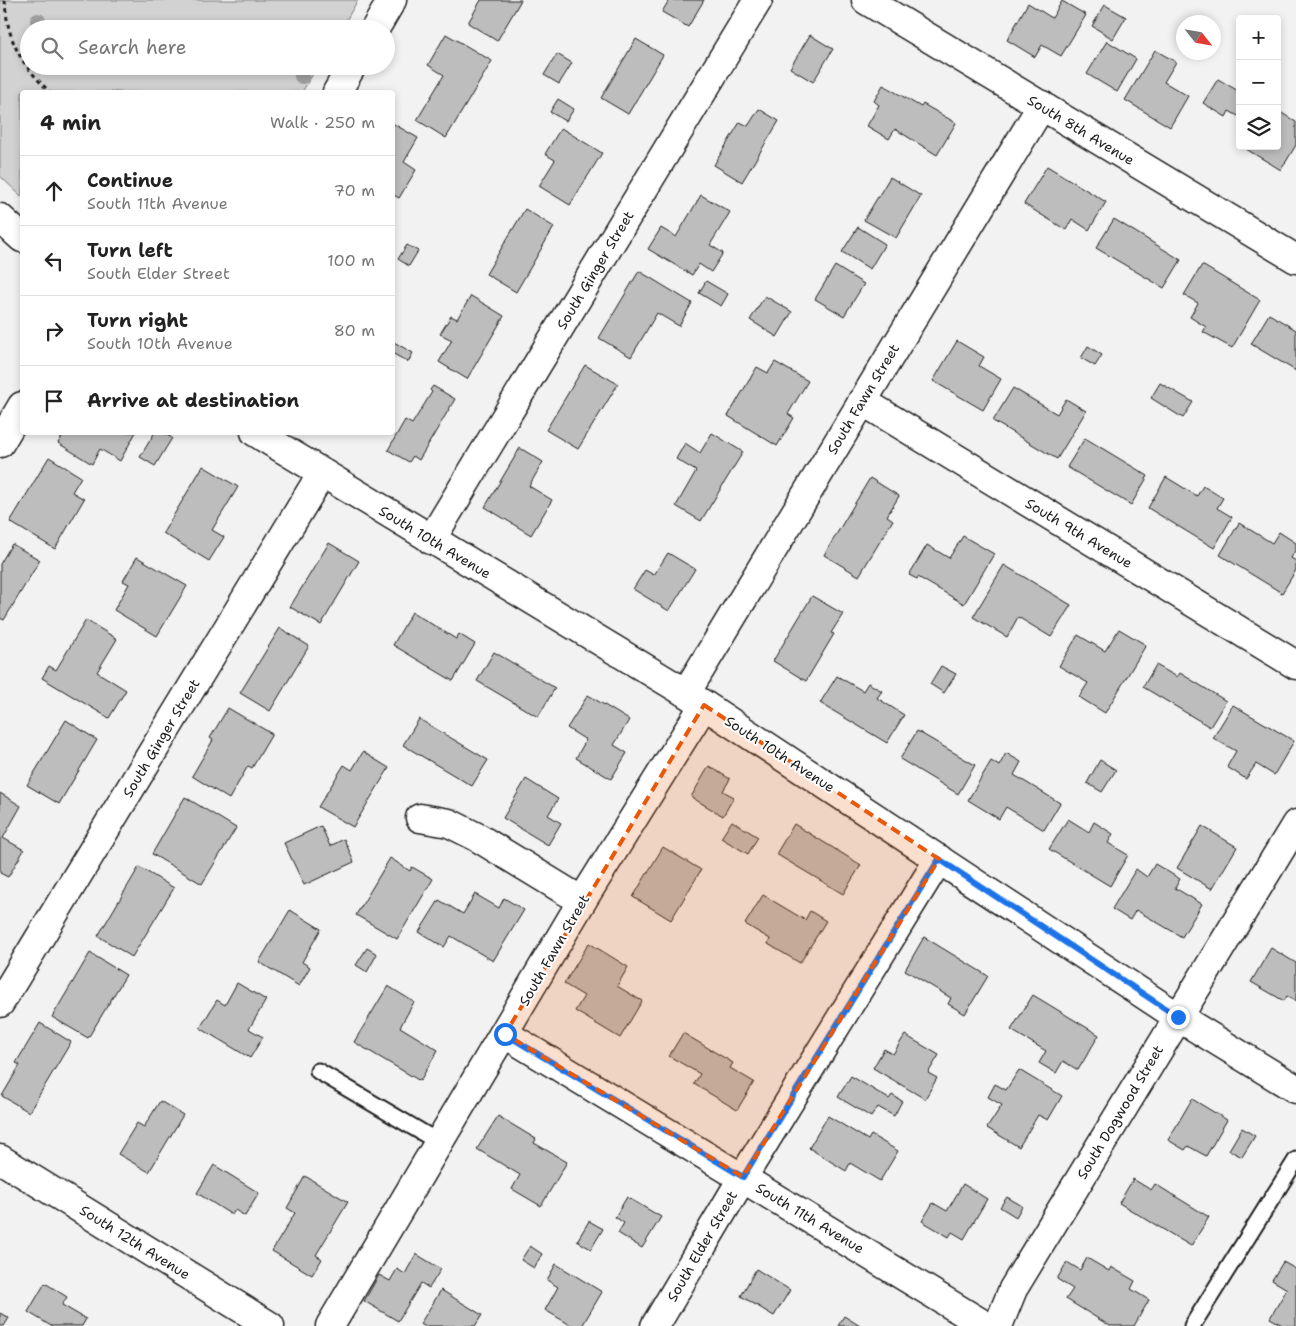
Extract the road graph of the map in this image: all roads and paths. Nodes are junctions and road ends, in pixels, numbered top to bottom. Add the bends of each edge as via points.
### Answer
1 (5, 0) edge
2 (392, 0) edge
3 (758, 0) edge
4 (866, 0) edge
5 (380, 20) edge
6 (20, 55) edge
7 (34, 75) edge
8 (347, 75) edge
9 (48, 90) edge
10 (338, 90) edge
11 (1042, 106) junction
12 (0, 218) edge
13 (20, 236) edge
14 (1296, 259) edge
15 (862, 401) junction
16 (20, 409) edge
17 (260, 435) edge
18 (0, 443) edge
19 (322, 473) junction
20 (431, 540) junction
21 (1296, 665) edge
22 (695, 699) junction
23 (420, 818) dead end
24 (1296, 824) edge
25 (939, 859) junction
26 (582, 901) junction
27 (0, 1003) edge
28 (1178, 1017) junction
29 (505, 1034) junction
30 (318, 1071) dead end
31 (1296, 1089) edge
32 (440, 1143) junction
33 (0, 1159) edge
34 (1296, 1160) edge
35 (743, 1177) junction
36 (270, 1326) edge
37 (330, 1326) edge
38 (655, 1326) edge
39 (986, 1326) edge
40 (998, 1326) edge
41 (1192, 1326) edge

1 - 6 path via 9,32
2 - 5 street
3 - 20 street, South Ginger Street
4 - 11 street, South 8th Avenue
7 - 9 path
8 - 10 street
11 - 14 street, South 8th Avenue
11 - 15 street, South Fawn Street
12 - 13 street
15 - 21 street, South 9th Avenue
15 - 22 street, South Fawn Street
16 - 18 street
17 - 19 street, South 10th Avenue
19 - 20 street, South 10th Avenue
19 - 27 street, South Ginger Street
20 - 22 street, South 10th Avenue
22 - 25 street, South 10th Avenue
22 - 26 street, South Fawn Street
23 - 26 street via 449,823 463,830
24 - 28 street, South Dogwood Street
25 - 28 street, South 10th Avenue
25 - 35 street, South Elder Street
26 - 29 street, South Fawn Street
28 - 31 street, South 10th Avenue
28 - 40 street, South Dogwood Street via 1013,1289
29 - 32 street, South Fawn Street
29 - 35 street, South 11th Avenue
30 - 32 lane
32 - 37 street, South Fawn Street
33 - 36 street, South 12th Avenue
34 - 41 lane
35 - 38 street, South Elder Street
35 - 39 street, South 11th Avenue

